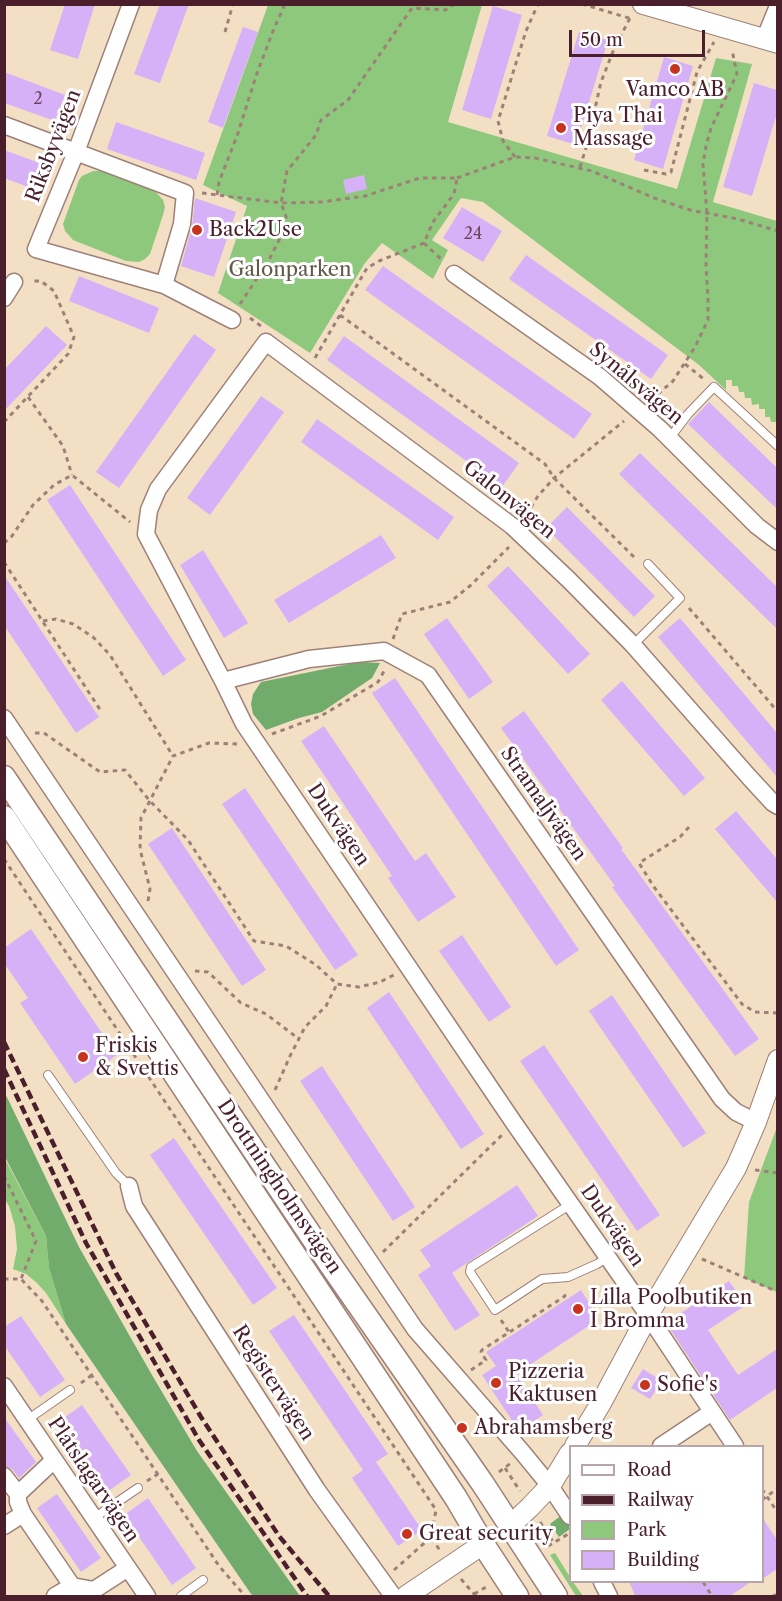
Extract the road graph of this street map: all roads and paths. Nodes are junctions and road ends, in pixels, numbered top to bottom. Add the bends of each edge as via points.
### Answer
1 (131, 4) edge
2 (233, 4) edge
3 (285, 4) edge
4 (455, 4) edge
5 (538, 4) edge
6 (412, 6) edge
7 (777, 6) edge
8 (637, 8) edge
9 (718, 26) junction
10 (225, 32) dead end
11 (771, 41) edge
12 (4, 125) edge
13 (76, 152) junction
14 (515, 157) junction
15 (580, 168) junction
16 (644, 170) dead end
17 (457, 178) junction
18 (185, 193) junction
19 (217, 195) junction
20 (282, 203) junction
21 (777, 231) edge
22 (424, 243) junction
23 (454, 274) joint
24 (14, 282) joint
25 (164, 285) junction
26 (4, 298) edge
27 (235, 314) joint
28 (340, 315) junction
29 (685, 364) dead end
30 (307, 372) junction
31 (714, 387) junction
32 (28, 397) junction
33 (4, 422) edge
34 (669, 439) junction
35 (777, 446) edge
36 (72, 475) junction
37 (146, 534) junction
38 (777, 542) edge
39 (4, 543) edge
40 (4, 562) edge
41 (648, 564) joint
42 (680, 598) junction
43 (43, 621) junction
44 (633, 645) junction
45 (389, 654) junction
46 (223, 681) junction
47 (101, 711) dead end
48 (777, 712) edge
49 (4, 718) edge
50 (14, 733) junction
51 (256, 741) junction
52 (173, 756) junction
53 (4, 777) edge
54 (149, 800) junction
55 (777, 807) edge
56 (4, 817) edge
57 (689, 826) dead end
58 (4, 859) edge
59 (142, 924) junction
60 (172, 968) junction
61 (410, 968) junction
62 (337, 984) junction
63 (777, 1013) edge
64 (299, 1039) junction
65 (777, 1060) edge
66 (48, 1075) dead end
67 (267, 1110) junction
68 (756, 1122) junction
69 (514, 1123) junction
70 (4, 1176) edge
71 (129, 1186) joint
72 (571, 1204) junction
73 (685, 1251) junction
74 (608, 1257) junction
75 (371, 1264) junction
76 (568, 1277) junction
77 (4, 1279) edge
78 (21, 1279) junction
79 (777, 1292) edge
80 (648, 1315) junction
81 (458, 1379) junction
82 (4, 1386) edge
83 (70, 1390) dead end
84 (712, 1412) junction
85 (27, 1420) junction
86 (576, 1445) edge
87 (663, 1445) edge
88 (734, 1445) edge
89 (569, 1455) edge
90 (54, 1460) junction
91 (505, 1468) dead end
92 (4, 1476) edge
93 (550, 1486) junction
94 (138, 1488) dead end
95 (777, 1488) edge
96 (764, 1493) edge
97 (18, 1494) junction
98 (767, 1497) junction
99 (764, 1499) edge
100 (530, 1507) junction
101 (777, 1513) edge
102 (23, 1514) junction
103 (569, 1514) edge
104 (94, 1518) junction
105 (4, 1526) edge
106 (510, 1526) junction
107 (569, 1534) edge
108 (431, 1537) junction
109 (483, 1544) junction
110 (451, 1567) junction
111 (128, 1568) junction
112 (203, 1580) dead end
113 (382, 1581) junction
114 (704, 1583) edge
115 (76, 1591) edge
116 (777, 1594) edge
117 (55, 1596) edge
118 (147, 1596) edge
119 (181, 1596) edge
120 (245, 1596) edge
121 (393, 1596) edge
122 (406, 1596) edge
123 (518, 1596) edge
124 (556, 1596) edge
125 (712, 1596) edge
126 (773, 1596) edge

1 - 13 street, Riksbyvägen
2 - 10 path
3 - 19 path via 256,76
4 - 6 path via 445,9
5 - 14 path via 498,121 503,141
6 - 20 path via 348,100 321,120 316,135 287,171
7 - 11 street
8 - 9 street
8 - 15 path via 601,82
9 - 11 street
9 - 16 path via 714,43 697,72 671,172
12 - 13 street
13 - 18 street
13 - 25 street, Riksbyvägen via 36,249
14 - 15 path
14 - 17 path
15 - 21 path via 690,210
17 - 20 path via 420,178 365,196
17 - 22 path via 454,194
18 - 19 path
18 - 25 street via 182,224
19 - 20 path
20 - 27 path via 288,222
22 - 23 path
22 - 28 path via 367,268
23 - 34 street, Synålsvägen via 600,377
24 - 26 street
24 - 32 path via 40,281 54,291 74,337 68,354
25 - 27 street
28 - 30 path
28 - 41 path via 545,464 554,478 637,560
29 - 31 path
30 - 37 street, Galonvägen via 266,342 158,489 149,510
30 - 44 street, Galonvägen via 512,526
31 - 34 lane
31 - 35 lane
32 - 33 path
32 - 36 path via 63,446
34 - 38 street, Synålsvägen
36 - 37 path
36 - 39 path via 54,485 33,505
37 - 46 street, Dukvägen
40 - 43 path
41 - 42 lane
42 - 44 lane
42 - 48 path
43 - 47 path
43 - 52 path via 56,619 73,624 93,637 110,655
44 - 55 street, Galonvägen
45 - 46 street, Stramaljvägen via 384,651 309,658
45 - 51 path via 378,682 321,716
45 - 68 street, Stramaljvägen via 428,675 722,1099
46 - 51 street, Dukvägen
49 - 50 street, Drottningholmsvägen
50 - 54 path via 44,733 100,772 124,770
50 - 59 street, Drottningholmsvägen
51 - 52 path via 209,743
51 - 61 street, Dukvägen
52 - 54 path
53 - 106 main road, Drottningholmsvägen
54 - 59 path via 141,818 140,849 150,889
54 - 62 path via 188,840 254,941 286,946
56 - 109 main road, Drottningholmsvägen
57 - 63 path via 680,837 639,863 742,1004 755,1011
58 - 108 path via 436,1510
59 - 60 street, Drottningholmsvägen
60 - 64 path via 208,972 241,1003 266,1014
60 - 67 street, Drottningholmsvägen
61 - 62 path via 359,987
61 - 69 street, Dukvägen
62 - 64 path via 326,1006
64 - 67 path
65 - 68 street
66 - 71 lane
67 - 75 street, Drottningholmsvägen
68 - 73 street via 736,1168
69 - 72 street, Dukvägen
69 - 75 path
70 - 78 path via 36,1241
71 - 113 street, Registervägen via 134,1206 317,1490
72 - 74 street, Dukvägen
72 - 76 lane via 471,1267 470,1272 495,1310 542,1279
73 - 79 path
73 - 80 street
74 - 76 lane
74 - 80 street, Dukvägen
75 - 81 street, Drottningholmsvägen via 415,1329
76 - 81 path via 563,1285 565,1296 482,1350 486,1360
77 - 78 path
78 - 120 path via 42,1301 219,1566
80 - 84 street, Dukvägen
80 - 86 street
81 - 93 street, Drottningholmsvägen
82 - 85 street, Plåtslagarvägen
83 - 85 lane
84 - 87 street
84 - 88 street, Dukvägen
85 - 90 street, Plåtslagarvägen
89 - 93 street
90 - 97 street
90 - 104 street, Plåtslagarvägen
91 - 100 path
92 - 97 street
93 - 100 street
93 - 103 street, Drottningholmsvägen
94 - 104 lane
95 - 98 path
96 - 98 path
97 - 102 street
98 - 99 path
98 - 101 path
100 - 106 street
100 - 107 path via 554,1543
102 - 105 street
102 - 115 street
104 - 111 street, Plåtslagarvägen
106 - 109 main road
106 - 124 main road, Drottningholmsvägen
108 - 110 path
108 - 113 path
109 - 110 street
109 - 123 main road, Drottningholmsvägen
110 - 122 street
111 - 115 street via 94,1590
111 - 118 street, Plåtslagarvägen
112 - 119 lane
113 - 121 street, Registervägen
114 - 125 path
115 - 117 street
116 - 126 path

